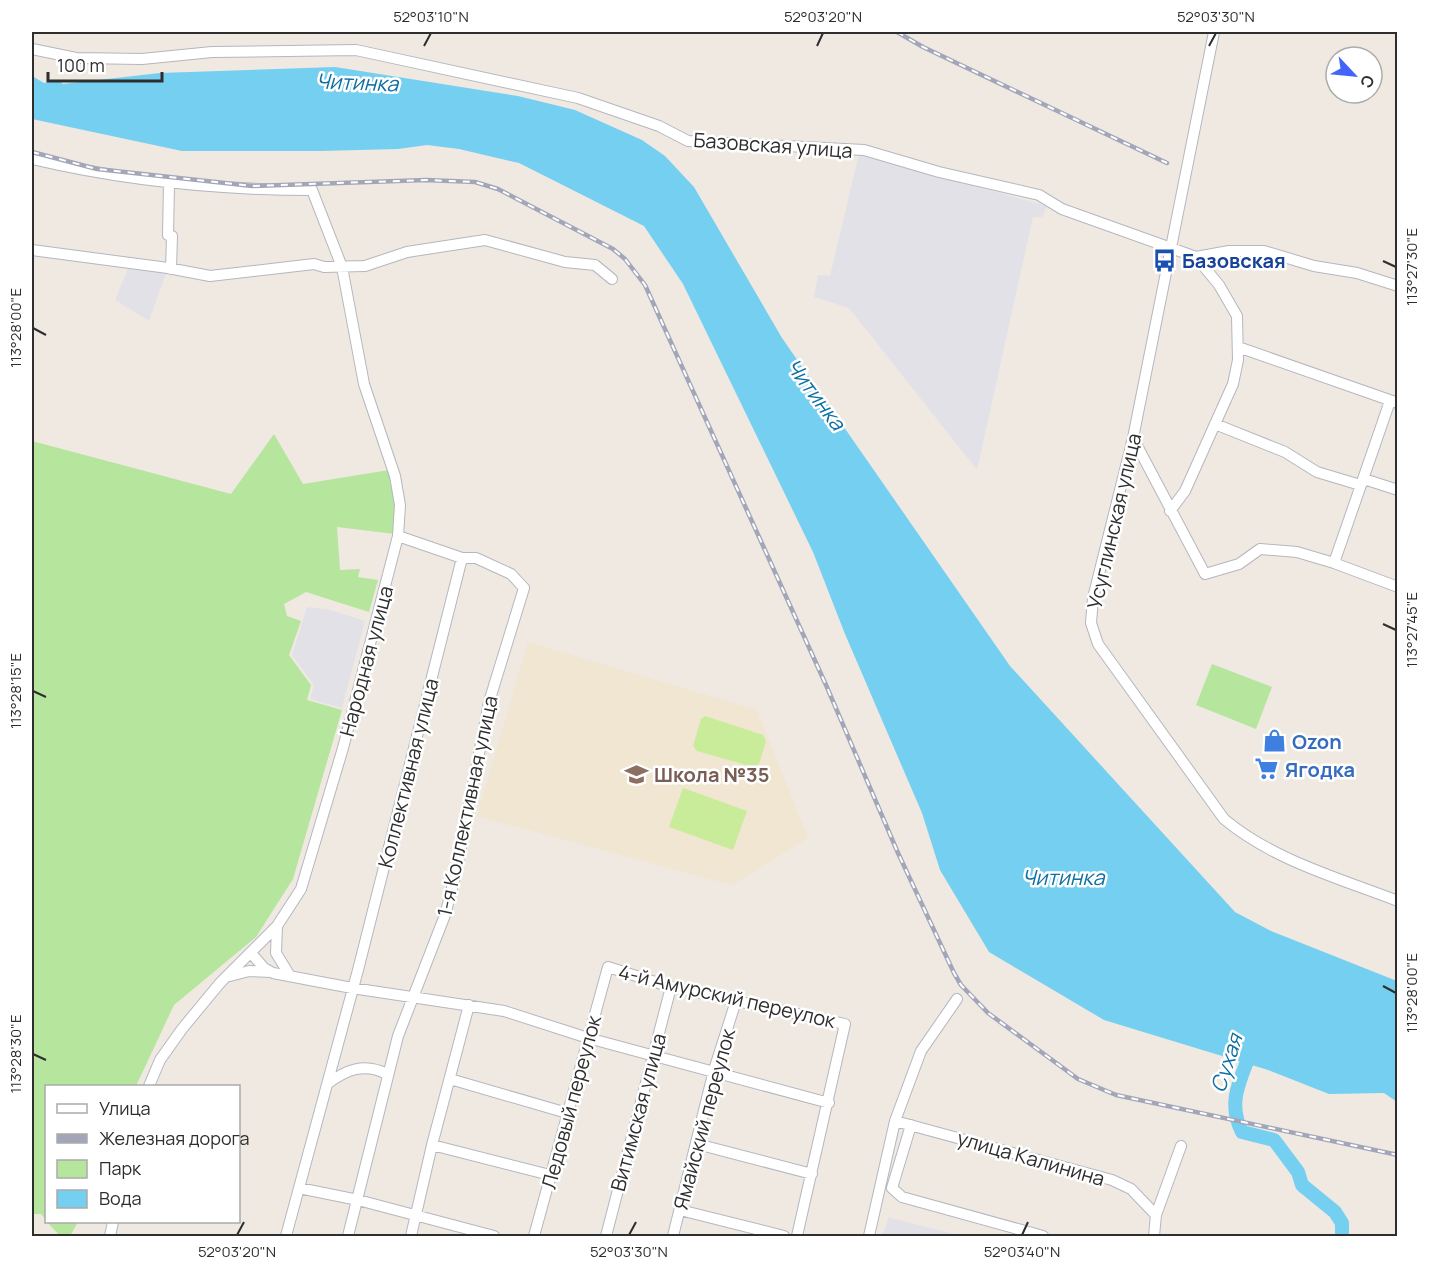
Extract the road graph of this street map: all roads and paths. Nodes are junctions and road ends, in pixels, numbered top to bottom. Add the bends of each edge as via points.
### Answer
1 (1214, 32) edge
2 (32, 50) edge
3 (32, 159) edge
4 (169, 184) junction
5 (1171, 248) junction
6 (32, 250) edge
7 (1196, 256) junction
8 (342, 267) junction
9 (171, 268) junction
10 (612, 279) dead end
11 (1398, 286) edge
12 (1238, 347) junction
13 (1394, 402) edge
14 (1215, 424) junction
15 (1134, 438) junction
16 (1362, 482) junction
17 (1398, 490) edge
18 (1170, 511) junction
19 (398, 536) junction
20 (462, 558) junction
21 (1334, 563) junction
22 (1398, 587) edge
23 (1398, 901) edge
24 (277, 926) junction
25 (251, 953) junction
26 (608, 967) joint
27 (273, 973) junction
28 (290, 976) junction
29 (224, 979) junction
30 (671, 987) junction
31 (352, 988) junction
32 (414, 998) junction
33 (957, 999) dead end
34 (736, 1001) junction
35 (469, 1005) junction
36 (588, 1038) junction
37 (653, 1054) junction
38 (714, 1070) junction
39 (387, 1074) junction
40 (450, 1080) junction
41 (327, 1084) junction
42 (149, 1085) edge
43 (829, 1103) junction
44 (567, 1113) junction
45 (895, 1121) junction
46 (911, 1125) junction
47 (697, 1144) junction
48 (432, 1145) junction
49 (1181, 1146) dead end
50 (812, 1174) junction
51 (550, 1175) junction
52 (299, 1188) junction
53 (358, 1200) junction
54 (680, 1210) junction
55 (1156, 1215) junction
56 (416, 1216) junction
57 (286, 1236) edge
58 (348, 1236) edge
59 (411, 1236) edge
60 (494, 1236) edge
61 (534, 1236) edge
62 (606, 1236) edge
63 (673, 1236) edge
64 (784, 1236) edge
65 (797, 1236) edge
66 (869, 1236) edge
67 (1043, 1236) edge
68 (1155, 1236) edge

1 - 5 street, Усуглинская улица
2 - 5 street, Базовская улица via 76,58 131,59 212,52 356,50 578,98 659,126 688,141 864,150 1039,195 1062,209
3 - 4 street
4 - 8 street, Народная улица via 237,190 312,190
4 - 9 street
5 - 7 street, Базовская улица
5 - 15 street, Усуглинская улица
6 - 9 street
7 - 11 street, Базовская улица via 1264,251
7 - 12 street via 1237,315
8 - 9 street via 314,264 210,276
8 - 10 street via 365,266 407,252 485,240 595,265
8 - 19 street, Народная улица via 364,384 395,476 400,505
12 - 13 street
12 - 14 street via 1233,384
13 - 16 street
14 - 16 street via 1285,452 1317,472 1357,484
14 - 18 street via 1185,490
15 - 18 street
15 - 23 street, Усуглинская улица via 1093,598 1091,623 1098,644 1224,819 1248,839 1279,854
16 - 17 street via 1367,480
16 - 21 street
18 - 21 street via 1205,574 1239,564 1260,549 1296,552
19 - 20 street
19 - 24 street, Народная улица via 343,748 301,889
20 - 31 street, Коллективная улица
20 - 32 street, 1-я Коллективная улица via 476,558 511,574 524,588 489,702 445,915
21 - 22 street
24 - 25 street, Народная улица
24 - 28 street via 276,953
25 - 27 street
25 - 29 street, Народная улица
26 - 30 street, 4-й Амурский переулок
26 - 36 street, Ледовый переулок
27 - 28 street
27 - 29 street via 249,971
28 - 31 street
29 - 42 street, Народная улица via 160,1060
30 - 34 street, 4-й Амурский переулок
30 - 37 street, Витимская улица
31 - 32 street
31 - 41 street, Коллективная улица
32 - 35 street
32 - 39 street, 1-я Коллективная улица
33 - 45 street via 921,1051
34 - 38 street, Ямайский переулок
34 - 43 street, 4-й Амурский переулок via 845,1024
35 - 36 street via 504,1011
35 - 40 street
36 - 37 street
36 - 44 street, Ледовый переулок
37 - 38 street
37 - 62 street, Витимская улица
38 - 43 street
38 - 47 street, Ямайский переулок
39 - 41 street via 368,1068 351,1069
39 - 53 street, 1-я Коллективная улица
40 - 44 street
40 - 48 street
41 - 52 street, Коллективная улица
43 - 50 street
44 - 51 street, Ледовый переулок
45 - 46 street, улица Калинина
45 - 66 street
46 - 55 street, улица Калинина via 1112,1180 1131,1189
46 - 67 street via 892,1188 902,1197
47 - 50 street
47 - 54 street, Ямайский переулок
48 - 51 street
48 - 56 street
49 - 55 street
50 - 65 street
51 - 61 street, Ледовый переулок
52 - 53 street
52 - 57 street, Коллективная улица
53 - 56 street
53 - 58 street, 1-я Коллективная улица
54 - 63 street, Ямайский переулок
54 - 64 street
55 - 68 street
56 - 59 street
56 - 60 street

